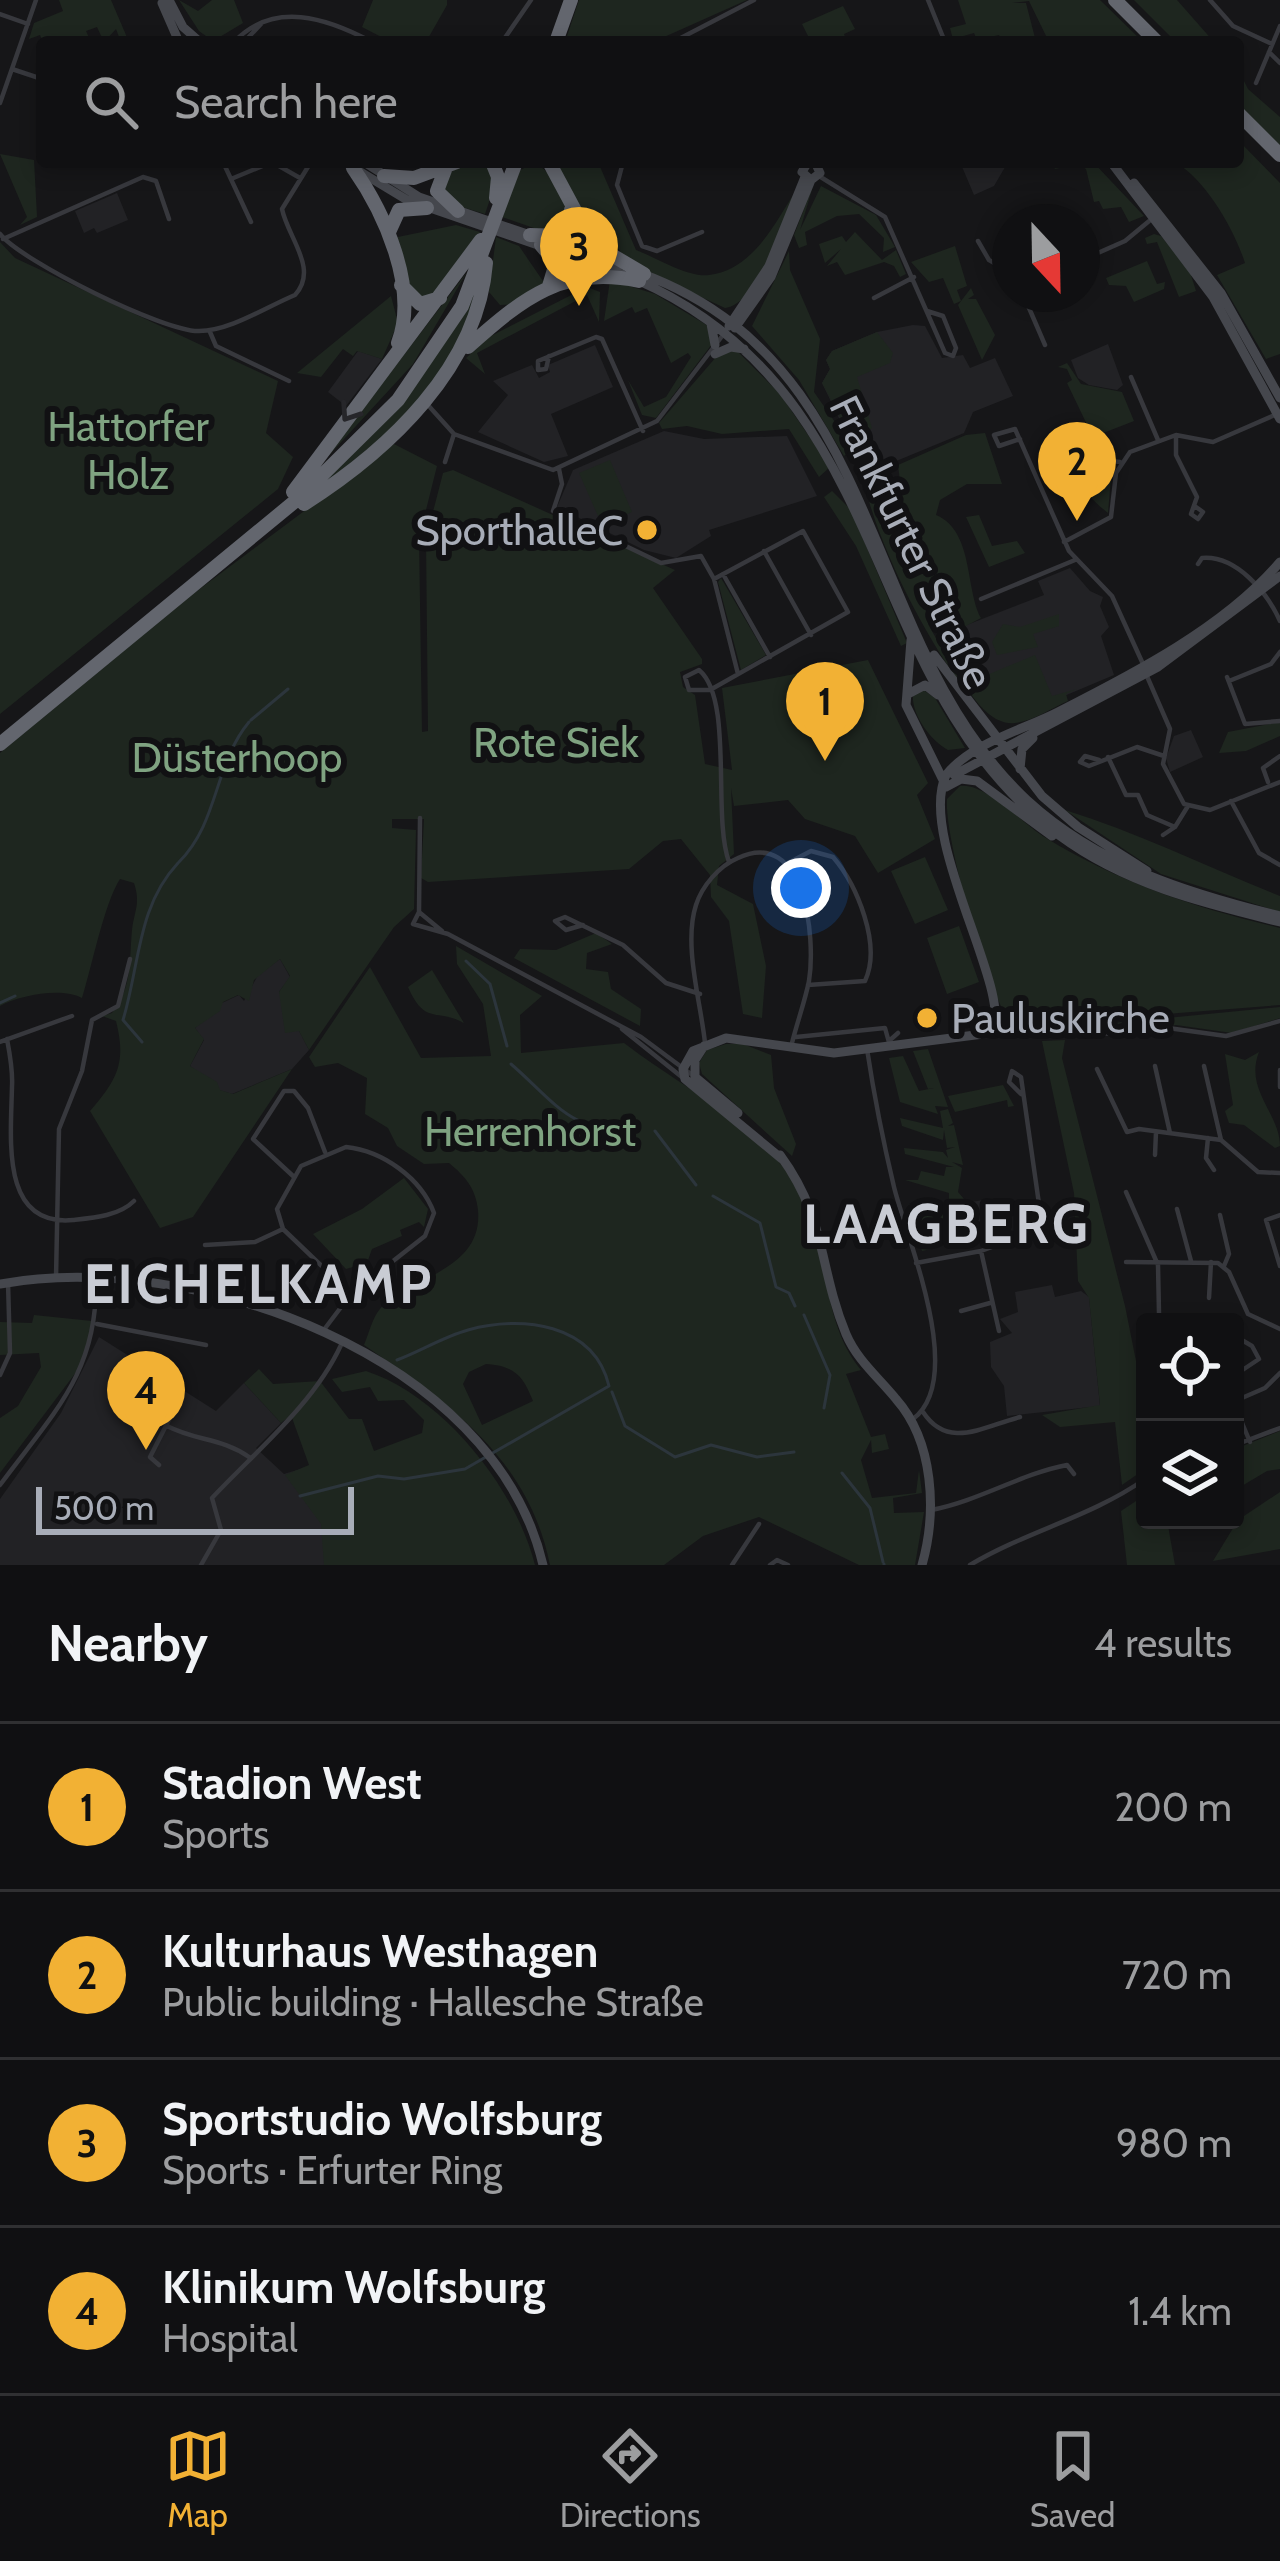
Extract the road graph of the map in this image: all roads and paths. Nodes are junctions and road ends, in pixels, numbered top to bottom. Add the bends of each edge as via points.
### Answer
1 (36, 0) edge
2 (531, 0) edge
3 (566, 0) edge
4 (754, 0) edge
5 (928, 0) edge
6 (1115, 0) edge
7 (1125, 0) edge
8 (1210, 0) edge
9 (166, 1) edge
10 (0, 14) edge
11 (264, 20) junction
12 (28, 24) junction
13 (1280, 26) edge
14 (177, 36) edge
15 (193, 36) edge
16 (242, 36) edge
17 (249, 36) edge
18 (359, 36) edge
19 (506, 36) edge
20 (554, 36) edge
21 (685, 36) edge
22 (943, 36) edge
23 (1151, 36) edge
24 (1161, 36) edge
25 (1271, 48) junction
26 (1280, 63) edge
27 (12, 69) junction
28 (36, 77) edge
29 (1256, 83) dead end
30 (0, 103) edge
31 (1244, 119) edge
32 (1244, 129) edge
33 (1280, 155) edge
34 (1280, 165) edge
35 (226, 168) edge
36 (258, 168) edge
37 (283, 168) edge
38 (307, 168) edge
39 (356, 168) edge
40 (361, 168) edge
41 (364, 168) edge
42 (448, 168) edge
43 (449, 168) edge
44 (494, 168) edge
45 (510, 168) edge
46 (520, 168) edge
47 (549, 168) edge
48 (621, 168) edge
49 (810, 168) edge
50 (1117, 168) edge
51 (384, 176) joint
52 (301, 178) junction
53 (231, 179) junction
54 (414, 197) junction
55 (500, 198) junction
56 (570, 205) junction
57 (1155, 215) junction
58 (466, 216) junction
59 (169, 219) dead end
60 (251, 222) dead end
61 (702, 232) dead end
62 (2, 236) edge
63 (390, 236) junction
64 (536, 240) junction
65 (485, 242) junction
66 (978, 242) dead end
67 (1100, 252) edge
68 (992, 262) edge
69 (914, 277) junction
70 (641, 278) junction
71 (484, 281) junction
72 (399, 283) junction
73 (547, 289) junction
74 (444, 295) junction
75 (874, 298) dead end
76 (528, 302) junction
77 (751, 303) junction
78 (705, 309) junction
79 (927, 311) junction
80 (1031, 312) edge
81 (732, 328) junction
82 (209, 330) junction
83 (1045, 345) dead end
84 (754, 348) junction
85 (714, 352) junction
86 (460, 354) junction
87 (388, 360) junction
88 (538, 361) dead end
89 (1131, 377) dead end
90 (289, 382) dead end
91 (1280, 398) edge
92 (423, 400) junction
93 (1279, 415) edge
94 (643, 431) junction
95 (454, 434) junction
96 (1176, 435) junction
97 (1020, 440) dead end
98 (1158, 440) junction
99 (1074, 450) dead end
100 (445, 461) dead end
101 (1120, 462) junction
102 (559, 469) junction
103 (293, 492) junction
104 (1196, 507) dead end
105 (259, 532) junction
106 (1064, 542) junction
107 (764, 551) junction
108 (1075, 560) junction
109 (1280, 562) edge
110 (1198, 564) dead end
111 (723, 574) junction
112 (1280, 576) edge
113 (714, 579) junction
114 (1256, 585) junction
115 (981, 599) dead end
116 (905, 617) junction
117 (1280, 621) edge
118 (918, 631) junction
119 (811, 634) junction
120 (1280, 652) edge
121 (770, 657) junction
122 (1144, 669) junction
123 (738, 674) junction
124 (710, 690) junction
125 (906, 699) junction
126 (946, 705) junction
127 (982, 718) junction
128 (1280, 721) edge
129 (1052, 725) junction
130 (1025, 728) junction
131 (0, 734) edge
132 (926, 740) junction
133 (0, 744) edge
134 (999, 745) junction
135 (1164, 756) junction
136 (1280, 756) edge
137 (965, 758) junction
138 (1108, 758) junction
139 (1099, 760) dead end
140 (1021, 770) junction
141 (948, 775) junction
142 (1280, 782) edge
143 (1269, 784) junction
144 (1231, 801) junction
145 (1188, 806) junction
146 (420, 818) dead end
147 (1175, 827) junction
148 (1162, 835) dead end
149 (1071, 844) junction
150 (729, 862) junction
151 (787, 863) junction
152 (1280, 865) edge
153 (1172, 886) junction
154 (419, 912) junction
155 (1280, 919) edge
156 (583, 925) dead end
157 (442, 932) junction
158 (130, 959) dead end
159 (808, 986) junction
160 (700, 994) junction
161 (72, 1016) dead end
162 (1280, 1021) edge
163 (996, 1028) junction
164 (898, 1033) dead end
165 (4, 1041) edge
166 (705, 1043) junction
167 (792, 1043) junction
168 (889, 1044) junction
169 (867, 1049) junction
170 (1154, 1066) dead end
171 (1204, 1066) dead end
172 (686, 1069) junction
173 (1096, 1070) dead end
174 (1280, 1070) edge
175 (1280, 1087) edge
176 (1021, 1094) dead end
177 (1156, 1131) junction
178 (1170, 1133) junction
179 (1208, 1138) junction
180 (1221, 1140) junction
181 (2, 1147) edge
182 (325, 1152) junction
183 (1155, 1156) dead end
184 (1214, 1170) dead end
185 (1280, 1173) edge
186 (292, 1176) junction
187 (1126, 1192) dead end
188 (134, 1201) dead end
189 (1177, 1209) dead end
190 (1220, 1215) dead end
191 (1280, 1215) edge
192 (55, 1220) junction
193 (283, 1229) junction
194 (205, 1245) dead end
195 (981, 1251) junction
196 (1279, 1260) edge
197 (1191, 1261) junction
198 (1211, 1261) junction
199 (1126, 1262) dead end
200 (916, 1263) junction
201 (1159, 1265) junction
202 (1224, 1266) junction
203 (56, 1278) junction
204 (96, 1279) junction
205 (4, 1283) edge
206 (351, 1294) junction
207 (1209, 1298) dead end
208 (992, 1303) junction
209 (961, 1311) dead end
210 (1159, 1312) dead end
211 (97, 1324) junction
212 (1280, 1329) edge
213 (323, 1331) junction
214 (999, 1331) dead end
215 (343, 1341) junction
216 (1244, 1341) edge
217 (206, 1345) dead end
218 (1244, 1369) edge
219 (1280, 1372) edge
220 (0, 1375) edge
221 (1244, 1398) edge
222 (173, 1410) dead end
223 (923, 1412) junction
224 (1020, 1418) dead end
225 (911, 1420) junction
226 (1242, 1421) edge
227 (166, 1426) junction
228 (1280, 1428) edge
229 (1250, 1442) junction
230 (1244, 1443) edge
231 (249, 1457) junction
232 (159, 1465) dead end
233 (1074, 1474) dead end
234 (0, 1485) edge
235 (1136, 1486) edge
236 (931, 1510) junction
237 (759, 1524) dead end
238 (201, 1565) edge
239 (543, 1565) edge
240 (732, 1565) edge
241 (770, 1565) edge
242 (788, 1565) edge
243 (922, 1565) edge
244 (970, 1565) edge

1 - 12 street
2 - 19 street
3 - 20 highway
4 - 21 street
5 - 22 street
6 - 23 highway
7 - 24 highway
8 - 25 street via 1232,26
9 - 14 street
9 - 15 street
10 - 12 street
11 - 16 street
11 - 17 street
11 - 18 street via 287,12
12 - 27 street
13 - 25 street
25 - 26 street
25 - 29 street
27 - 28 street
27 - 30 street
31 - 33 highway
32 - 34 highway
35 - 53 street
36 - 53 street
37 - 52 street
38 - 52 street
39 - 63 highway
40 - 54 street, Frankfurter Straße
41 - 51 street
42 - 58 highway via 436,189
43 - 54 highway
44 - 55 highway
45 - 55 highway
46 - 55 highway
47 - 56 highway
48 - 61 street via 616,185 642,246 657,251
49 - 69 street via 885,218
49 - 77 street
50 - 57 street
51 - 54 highway
52 - 82 street via 282,208 304,284
53 - 60 street
54 - 58 street, Frankfurter Straße
54 - 63 highway via 393,215
55 - 65 highway
56 - 64 highway via 565,236
56 - 70 highway via 593,244
57 - 67 street
57 - 91 street via 1225,299
57 - 93 street via 1229,322
58 - 64 street, Frankfurter Straße
59 - 62 street via 148,177
62 - 82 street via 28,258 175,327
63 - 72 highway
64 - 70 street, Frankfurter Straße
64 - 73 highway via 557,268
65 - 71 highway
65 - 74 highway
65 - 103 highway via 416,366
65 - 105 highway via 451,326 398,400
66 - 68 street
69 - 75 street
69 - 79 street
70 - 73 highway via 591,273
70 - 78 street, Frankfurter Straße
71 - 76 highway via 499,307
71 - 86 highway
72 - 74 highway via 420,304
72 - 87 highway via 403,325
73 - 76 highway
74 - 87 highway
76 - 86 highway
77 - 78 street
77 - 81 street
77 - 84 street
78 - 81 street, Frankfurter Straße
78 - 85 street
79 - 79 street via 945,352 952,356 943,316
80 - 83 street
81 - 84 street, Frankfurter Straße
81 - 85 street
82 - 90 street via 216,346
84 - 85 street
84 - 116 street, Frankfurter Straße via 834,463
84 - 118 street, Frankfurter Straße via 794,382 835,446
85 - 94 street
86 - 92 highway
87 -> 103 highway
88 - 94 street via 602,339
89 - 98 street
92 - 95 street
92 - 105 highway via 343,477
93 - 96 street via 1213,442
94 - 102 street
95 - 100 street
95 - 102 street
96 - 98 street
96 - 104 street
97 - 106 street
98 - 101 street
99 - 101 street
101 - 106 street via 1111,518
102 - 113 street via 553,511 661,563 698,553
103 - 131 highway
105 - 133 highway
106 - 108 street
107 - 111 street
107 - 119 street
107 - 119 street via 806,533 848,612
108 - 115 street
108 - 122 street via 1112,596
109 - 114 street
110 - 114 street via 1214,557
111 - 113 street
111 - 121 street
112 - 114 street
113 - 123 street
114 - 117 street
114 - 122 street
116 - 125 street via 912,655
116 - 126 street, Frankfurter Straße
118 - 127 street
118 - 153 street, Frankfurter Straße via 963,719 1025,798 1089,847
119 - 121 street
120 - 128 street via 1271,664 1228,679 1245,724
121 - 123 street
122 - 129 street
122 - 130 street
122 - 135 street via 1170,730
123 - 124 street
124 - 124 street via 703,672 685,677 688,690
124 - 150 street
125 - 126 street via 925,685
125 - 132 street
126 - 149 street, Frankfurter Straße via 1001,782
127 - 130 street via 998,729
127 - 134 street
129 - 134 street
129 - 140 street via 1022,749
130 - 134 street
132 - 137 street
132 - 141 street
134 - 137 street
134 - 140 street
135 - 138 street via 1137,747
135 - 145 street via 1176,795
136 - 143 street via 1263,768
137 - 141 street
138 - 139 street
138 - 147 street via 1126,795 1135,793 1147,814
140 - 153 street via 1078,826
141 - 149 street via 977,781
141 - 163 street via 941,801 956,882
142 - 143 street
143 - 144 street
144 - 145 street
144 - 152 street via 1259,853
145 - 147 street
146 - 154 street
147 - 148 street
149 - 155 street, Frankfurter Straße via 1159,888
150 - 151 street via 765,851
150 - 160 street via 696,904
151 - 159 street via 804,904
151 - 159 street via 811,851 833,857 868,938 865,981
153 - 155 street, Frankfurter Straße
154 - 157 street
154 - 157 street via 413,924
156 - 160 street via 666,983
157 - 172 street
158 - 192 street via 118,1006 92,1020 59,1129
159 - 167 street
160 - 166 street
161 - 165 street
162 - 163 street via 1226,1036
163 - 168 street via 984,1036
164 - 168 street
165 - 181 street via 12,1088
166 - 167 street
166 - 172 street
167 - 168 street via 885,1028
167 - 169 street
168 - 169 street
169 - 200 street
170 - 178 street
171 - 180 street
172 - 225 street via 782,1159 811,1201 851,1344
173 - 177 street via 1127,1132
174 - 175 street
176 - 195 street via 1041,1224 1032,1235
177 - 178 street
177 - 183 street
178 - 179 street
179 - 180 street
179 - 184 street
180 - 185 street via 1258,1172
181 - 192 street via 17,1199
182 - 186 street
182 - 186 street via 304,1101 284,1091 253,1139
182 - 206 street via 381,1157 417,1186 434,1214 419,1242
186 - 193 street via 277,1209
187 - 201 street
188 - 192 street via 117,1212
189 - 197 street
190 - 202 street
191 - 196 street via 1268,1216 1267,1234
192 - 203 street
193 - 194 street via 255,1242
193 - 206 street
195 - 200 street
195 - 208 street
197 - 198 street
197 - 201 street
198 - 202 street
198 - 207 street
199 - 201 street
200 - 223 street via 934,1340
201 - 210 street
202 - 212 street via 1248,1314
203 - 204 street
203 - 205 street
204 - 211 street
204 - 213 street via 247,1303
205 - 220 street via 10,1353
206 - 213 street
208 - 209 street
208 - 214 street
211 - 217 street
211 - 234 street via 82,1369
213 - 215 street
215 - 231 street via 323,1378
215 - 239 street via 421,1392 484,1450 524,1512
216 - 218 street via 1258,1359
219 - 221 street
222 - 227 street
223 - 224 street via 944,1435
223 - 225 street
225 - 236 street
226 - 229 street
227 - 231 street via 196,1440 223,1440
227 - 232 street via 150,1457
228 - 229 street
229 - 230 street
231 - 238 street via 212,1498 221,1530
233 - 236 street via 1067,1465 1046,1469 981,1499
235 - 244 street
236 - 243 street
237 - 240 street
241 - 242 street

